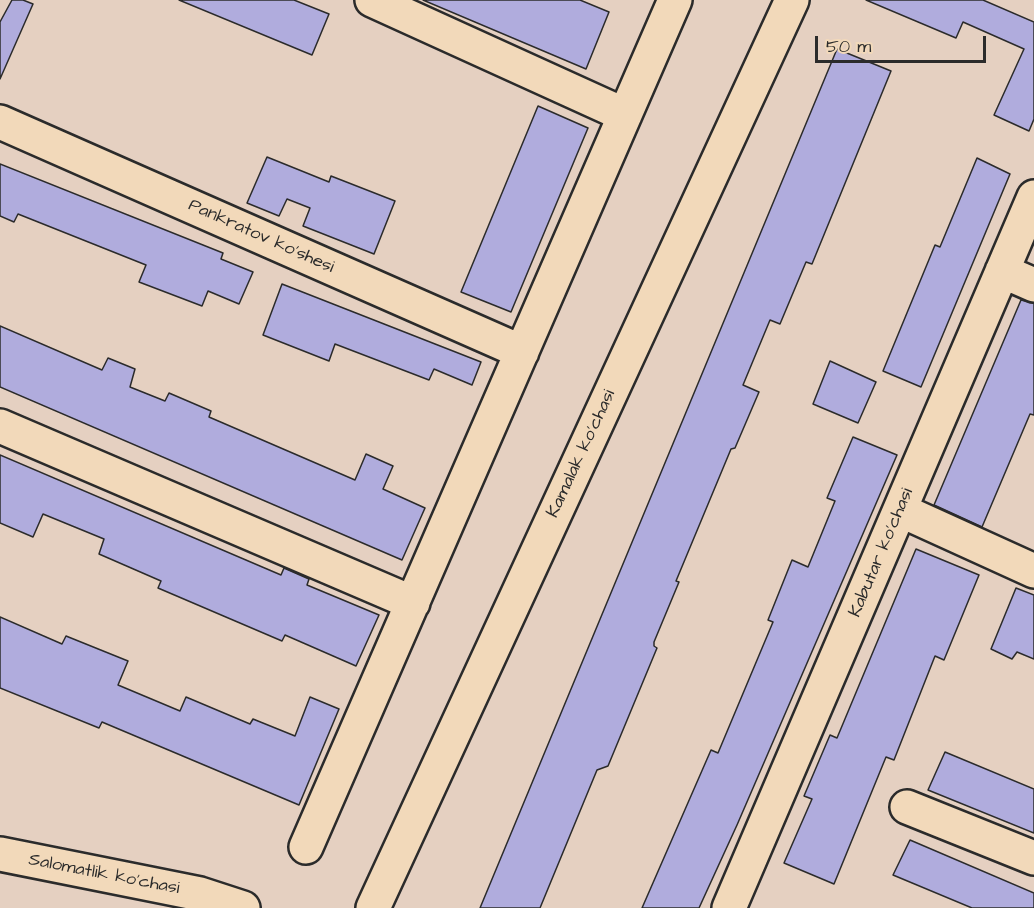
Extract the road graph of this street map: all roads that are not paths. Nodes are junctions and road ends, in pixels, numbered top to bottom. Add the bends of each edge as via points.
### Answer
1 (372, 0) edge
2 (675, 0) edge
3 (792, 0) edge
4 (625, 115) junction
5 (0, 122) edge
6 (1034, 197) edge
7 (1002, 271) junction
8 (1034, 285) edge
9 (522, 352) junction
10 (0, 426) edge
11 (900, 510) junction
12 (1034, 571) edge
13 (413, 603) junction
14 (907, 807) dead end
15 (306, 847) dead end
16 (0, 854) edge
17 (1034, 858) edge
18 (243, 908) edge
19 (373, 908) edge
20 (729, 908) edge

1 - 4 street
2 - 4 street
3 - 19 street, Kamalak ko'chasi
4 - 9 street
5 - 9 street, Pankratov ko'shesi
6 - 7 street, Kabutar ko'chasi
7 - 8 street
7 - 11 street, Kabutar ko'chasi
9 - 13 street
10 - 13 street
11 - 12 street
11 - 20 street, Kabutar ko'chasi
13 - 15 street
14 - 17 street
16 - 18 street, Salomatlik ko'chasi via 200,894

